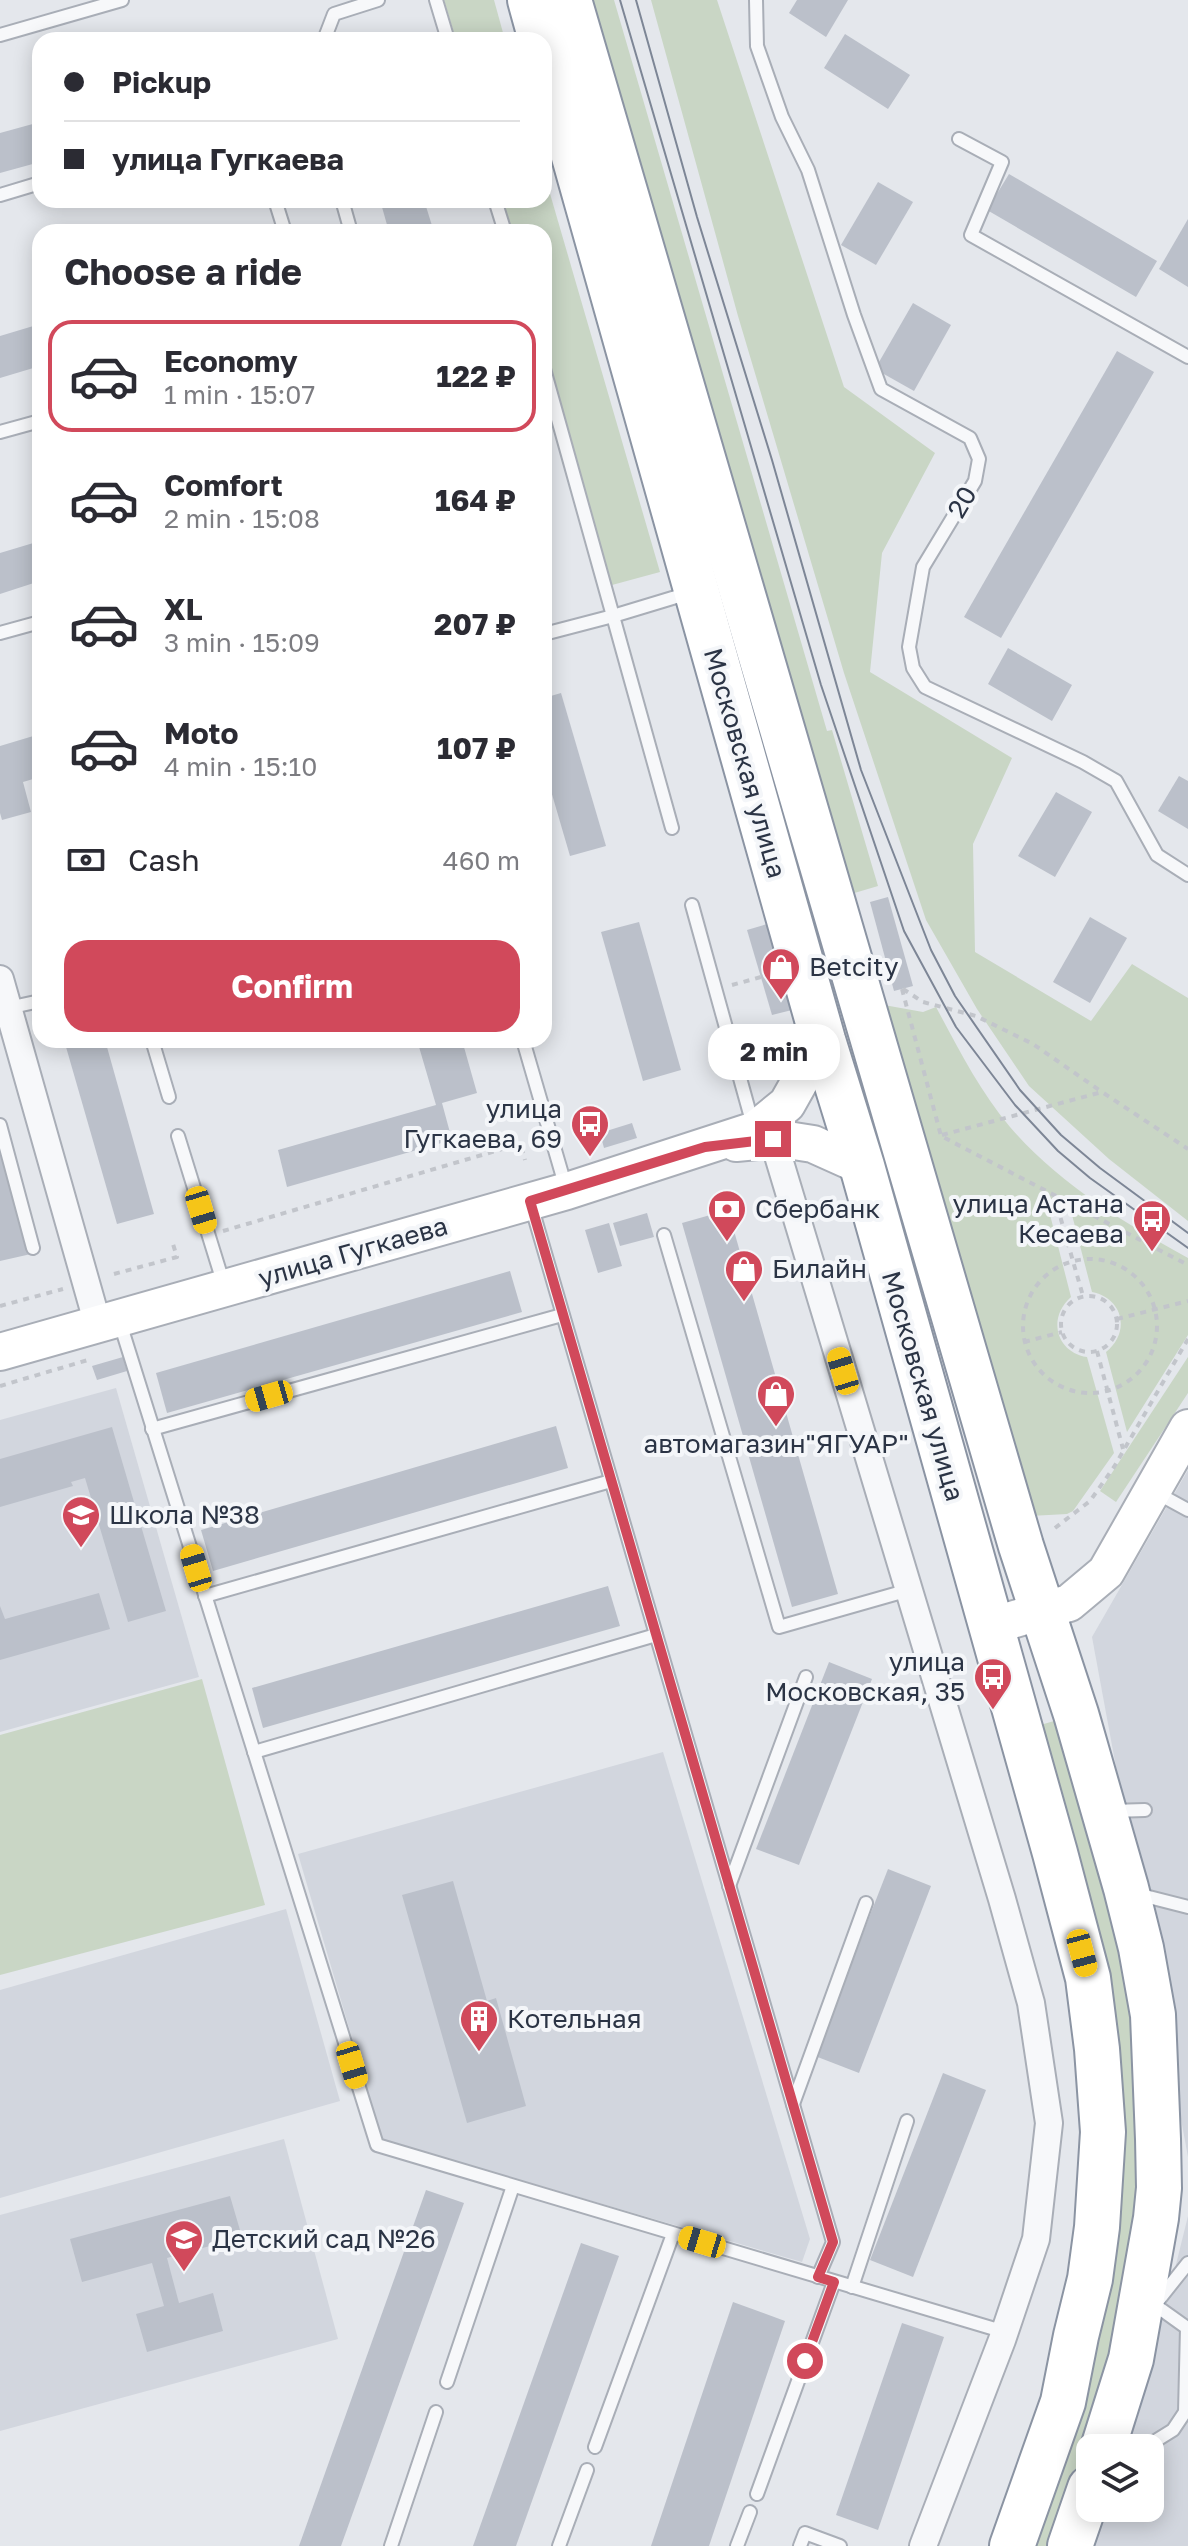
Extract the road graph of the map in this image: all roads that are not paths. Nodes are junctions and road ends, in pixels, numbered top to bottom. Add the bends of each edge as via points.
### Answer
1 (122, 0) edge
2 (378, 0) edge
3 (436, 0) edge
4 (530, 0) edge
5 (569, 0) edge
6 (756, 0) edge
7 (327, 32) edge
8 (446, 32) edge
9 (539, 32) edge
10 (0, 35) edge
11 (552, 75) edge
12 (959, 139) dead end
13 (32, 185) edge
14 (0, 195) edge
15 (1188, 357) edge
16 (552, 398) edge
17 (32, 423) edge
18 (0, 432) edge
19 (717, 585) junction
20 (613, 616) junction
21 (32, 624) edge
22 (552, 632) edge
23 (0, 633) edge
24 (672, 828) dead end
25 (1188, 875) edge
26 (692, 905) dead end
27 (3, 991) edge
28 (32, 999) edge
29 (823, 1040) junction
30 (154, 1048) edge
31 (525, 1048) edge
32 (169, 1097) dead end
33 (0, 1125) edge
34 (764, 1134) junction
35 (178, 1136) dead end
36 (862, 1166) junction
37 (567, 1191) junction
38 (530, 1201) junction
39 (664, 1235) dead end
40 (33, 1248) dead end
41 (225, 1289) junction
42 (562, 1315) junction
43 (108, 1322) junction
44 (0, 1352) edge
45 (1188, 1428) edge
46 (152, 1429) junction
47 (611, 1481) junction
48 (1152, 1491) junction
49 (1188, 1510) edge
50 (909, 1590) junction
51 (205, 1596) junction
52 (1042, 1609) junction
53 (991, 1626) junction
54 (656, 1635) junction
55 (806, 1677) dead end
56 (254, 1752) junction
57 (729, 1886) junction
58 (1126, 1888) junction
59 (866, 1903) dead end
60 (1188, 1907) edge
61 (793, 2104) junction
62 (907, 2121) dead end
63 (513, 2186) junction
64 (673, 2234) junction
65 (1188, 2263) edge
66 (818, 2277) junction
67 (834, 2282) junction
68 (852, 2287) junction
69 (1155, 2305) junction
70 (1188, 2328) edge
71 (1005, 2332) junction
72 (1131, 2359) junction
73 (447, 2382) dead end
74 (436, 2412) dead end
75 (1187, 2413) edge
76 (1107, 2434) edge
77 (1164, 2436) edge
78 (595, 2447) dead end
79 (587, 2470) dead end
80 (757, 2494) dead end
81 (750, 2512) dead end
82 (1078, 2522) edge
83 (391, 2546) edge
84 (559, 2546) edge
85 (737, 2546) edge
86 (800, 2546) edge
87 (840, 2546) edge
88 (923, 2546) edge
89 (1012, 2546) edge
90 (1070, 2546) edge

1 - 10 lane
2 - 7 lane via 334,14
3 - 8 lane
4 - 9 highway
5 - 19 highway, Московская улица
6 - 25 lane, 20 via 757,46 808,170 881,389 970,438 979,459 975,481 923,567 909,647 913,668 925,687 1116,781 1157,855
11 - 19 highway, Московская улица
12 - 15 lane via 1002,162 971,235
13 - 14 lane
16 - 20 lane
17 - 18 lane
19 - 20 lane
19 - 29 highway, Московская улица
19 - 52 highway, Московская улица via 792,756 922,1141 1021,1546
20 - 22 lane
20 - 24 lane
21 - 23 lane
26 - 34 lane
27 - 28 lane
27 - 43 street
29 - 34 street
29 - 36 highway, Московская улица
30 - 32 lane
31 - 37 lane
33 - 40 lane
34 - 36 street, улица Гугкаева via 813,1144
34 - 37 street, улица Гугкаева
34 - 50 street
35 - 41 lane
36 - 53 highway, Московская улица
37 - 38 street, улица Гугкаева
38 - 41 street, улица Гугкаева
38 - 42 lane
39 - 50 lane via 779,1627
41 - 43 street, улица Гугкаева
42 - 46 lane
42 - 47 lane
43 - 44 street, улица Гугкаева
43 - 46 lane
45 - 48 street
46 - 51 lane
47 - 51 lane
47 - 54 lane
48 - 49 lane
48 - 52 street via 1106,1572 1069,1603
50 - 71 street via 1031,2003 1049,2123 1036,2239
51 - 56 lane
52 - 53 street
52 - 58 highway, Московская улица via 1076,1714 1124,1811
53 - 89 highway, Московская улица via 1088,1978 1103,2132 1090,2279 1063,2402
54 - 56 lane
54 - 57 lane
55 - 57 lane
56 - 63 lane via 377,2145
57 - 61 lane
58 - 60 lane
58 - 72 highway, Московская улица via 1153,2015 1158,2092 1156,2218
59 - 61 lane
61 - 66 lane via 833,2242
62 - 68 lane
63 - 64 lane
63 - 73 lane
64 - 66 lane
64 - 78 lane
65 - 69 lane
66 - 67 lane
67 - 68 lane
67 - 80 lane
68 - 71 lane
69 - 70 lane
69 - 72 lane
70 - 75 lane
71 - 88 street
72 - 76 highway, Московская улица
74 - 83 lane
75 - 77 lane
79 - 84 lane
81 - 85 lane
82 - 90 highway
86 - 87 lane via 805,2533

